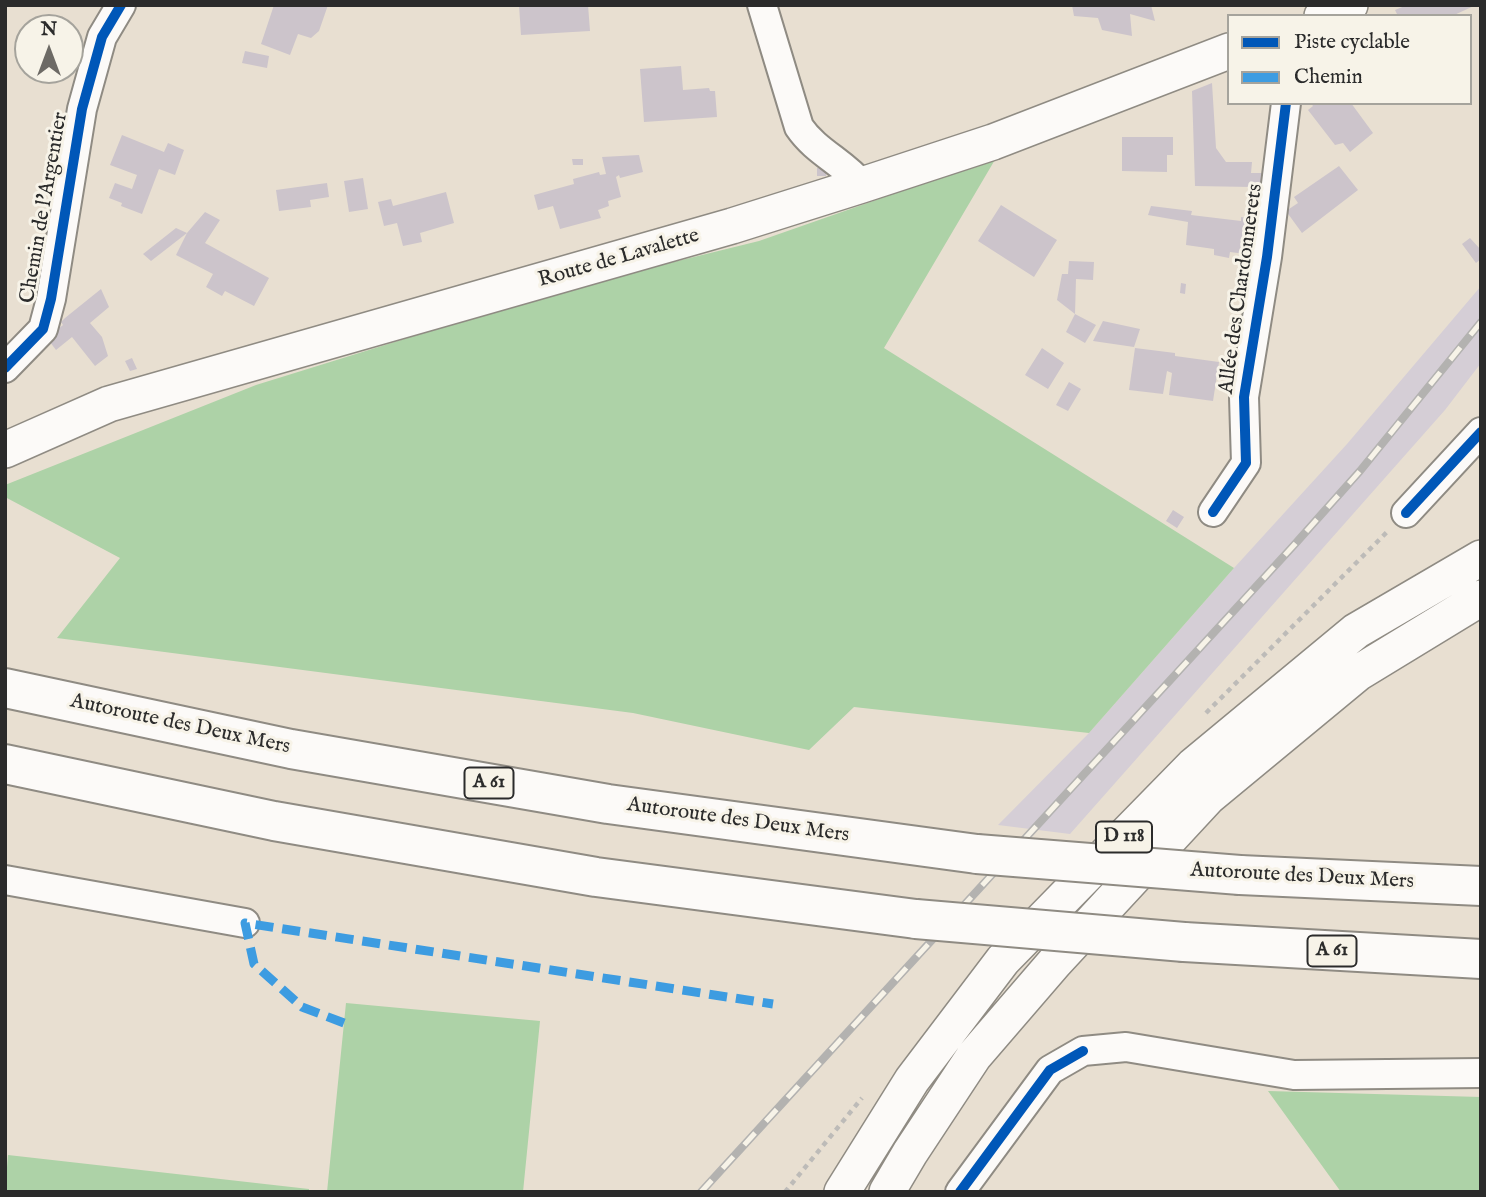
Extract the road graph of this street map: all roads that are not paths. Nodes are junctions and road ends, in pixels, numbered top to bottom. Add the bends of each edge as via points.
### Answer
1 (121, 5) edge
2 (762, 5) edge
3 (1350, 5) edge
4 (1327, 14) edge
5 (1227, 52) edge
6 (1286, 105) edge
7 (862, 185) junction
8 (5, 368) edge
9 (1481, 432) edge
10 (5, 450) edge
11 (1213, 512) dead end
12 (1406, 513) dead end
13 (1481, 558) edge
14 (1481, 598) edge
15 (5, 688) edge
16 (5, 764) edge
17 (5, 880) edge
18 (1481, 886) edge
19 (246, 923) dead end
20 (1481, 959) edge
21 (1481, 1073) edge
22 (842, 1192) edge
23 (887, 1192) edge
24 (960, 1192) edge

1 - 8 street, Chemin de l'Argentier via 102,37 82,109 43,329
2 - 7 street via 799,127 809,142
3 - 4 main road
5 - 7 main road, Route de Lavalette via 993,142
6 - 11 street, Allée des Chardonnerets via 1244,397 1246,463
7 - 10 main road, Route de Lavalette via 109,404
9 - 12 street
13 - 22 main road, D 118 via 1356,631 1193,765 1003,960 912,1080
14 - 23 main road, D 118 via 1358,673 1208,797 974,1056
15 - 18 highway, Autoroute des Deux Mers / A 61, bridge via 291,749 582,799 977,854 1240,875
16 - 20 highway, A 61, bridge via 274,821 583,875 916,919 1184,942
17 - 19 street
21 - 24 street via 1294,1075 1126,1047 1083,1051 1050,1070

